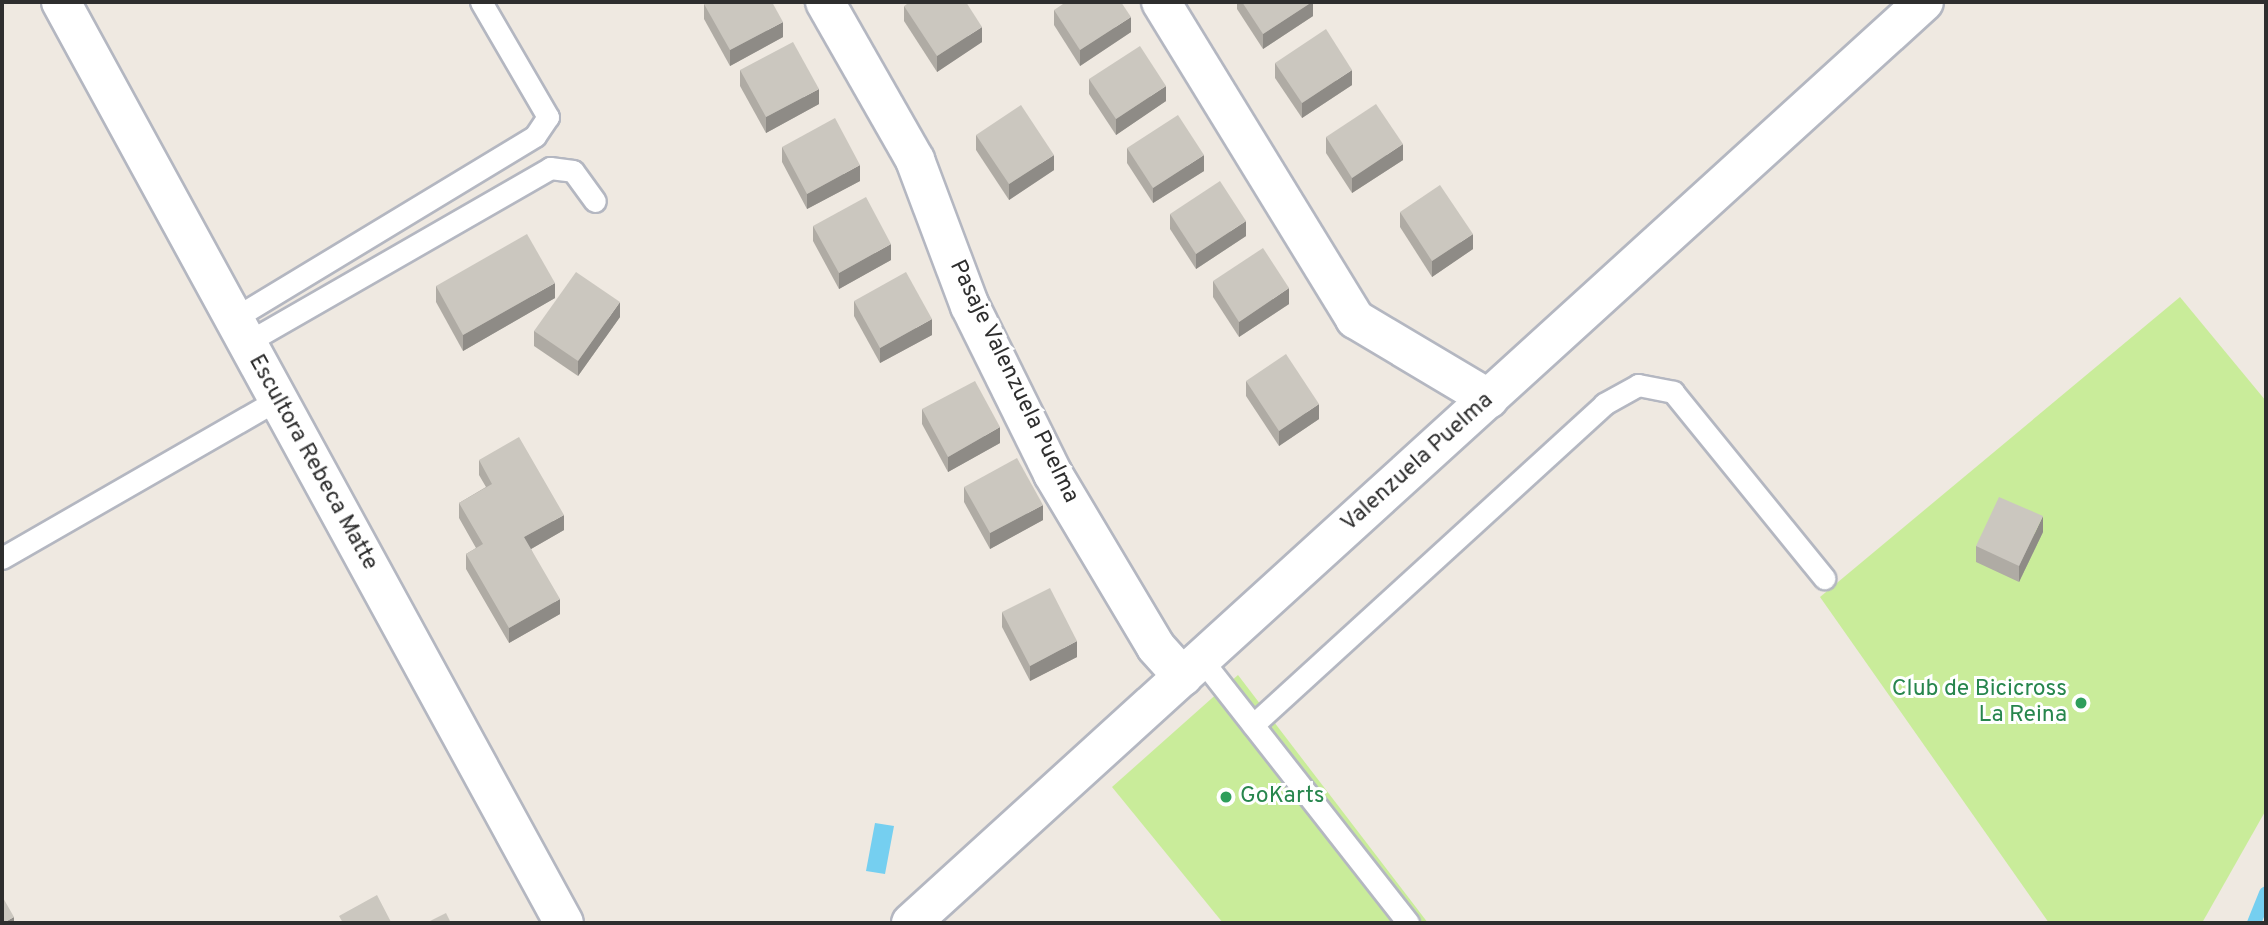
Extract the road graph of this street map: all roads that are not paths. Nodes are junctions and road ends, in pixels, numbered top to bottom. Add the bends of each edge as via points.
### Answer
1 (61, 2) edge
2 (481, 2) edge
3 (825, 2) edge
4 (1161, 2) edge
5 (1924, 2) edge
6 (595, 201) dead end
7 (240, 331) junction
8 (1489, 398) junction
9 (278, 399) junction
10 (2, 558) edge
11 (1824, 578) dead end
12 (1192, 668) junction
13 (1253, 724) junction
14 (564, 923) edge
15 (911, 923) edge
16 (1408, 923) edge

1 - 7 street, Escultora Rebeca Matte
2 - 7 lane via 548,117 535,136
3 - 12 street, Pasaje Valenzuela Puelma via 915,160 970,306 1053,474 1156,647
4 - 8 street via 1355,319
5 - 8 street, Valenzuela Puelma
6 - 7 lane via 573,171 550,168
7 - 9 street, Escultora Rebeca Matte
8 - 12 street, Valenzuela Puelma
9 - 10 lane
9 - 14 street, Escultora Rebeca Matte
11 - 13 lane via 1674,392 1638,385 1604,404
12 - 13 lane
12 - 15 street, Valenzuela Puelma
13 - 16 lane

